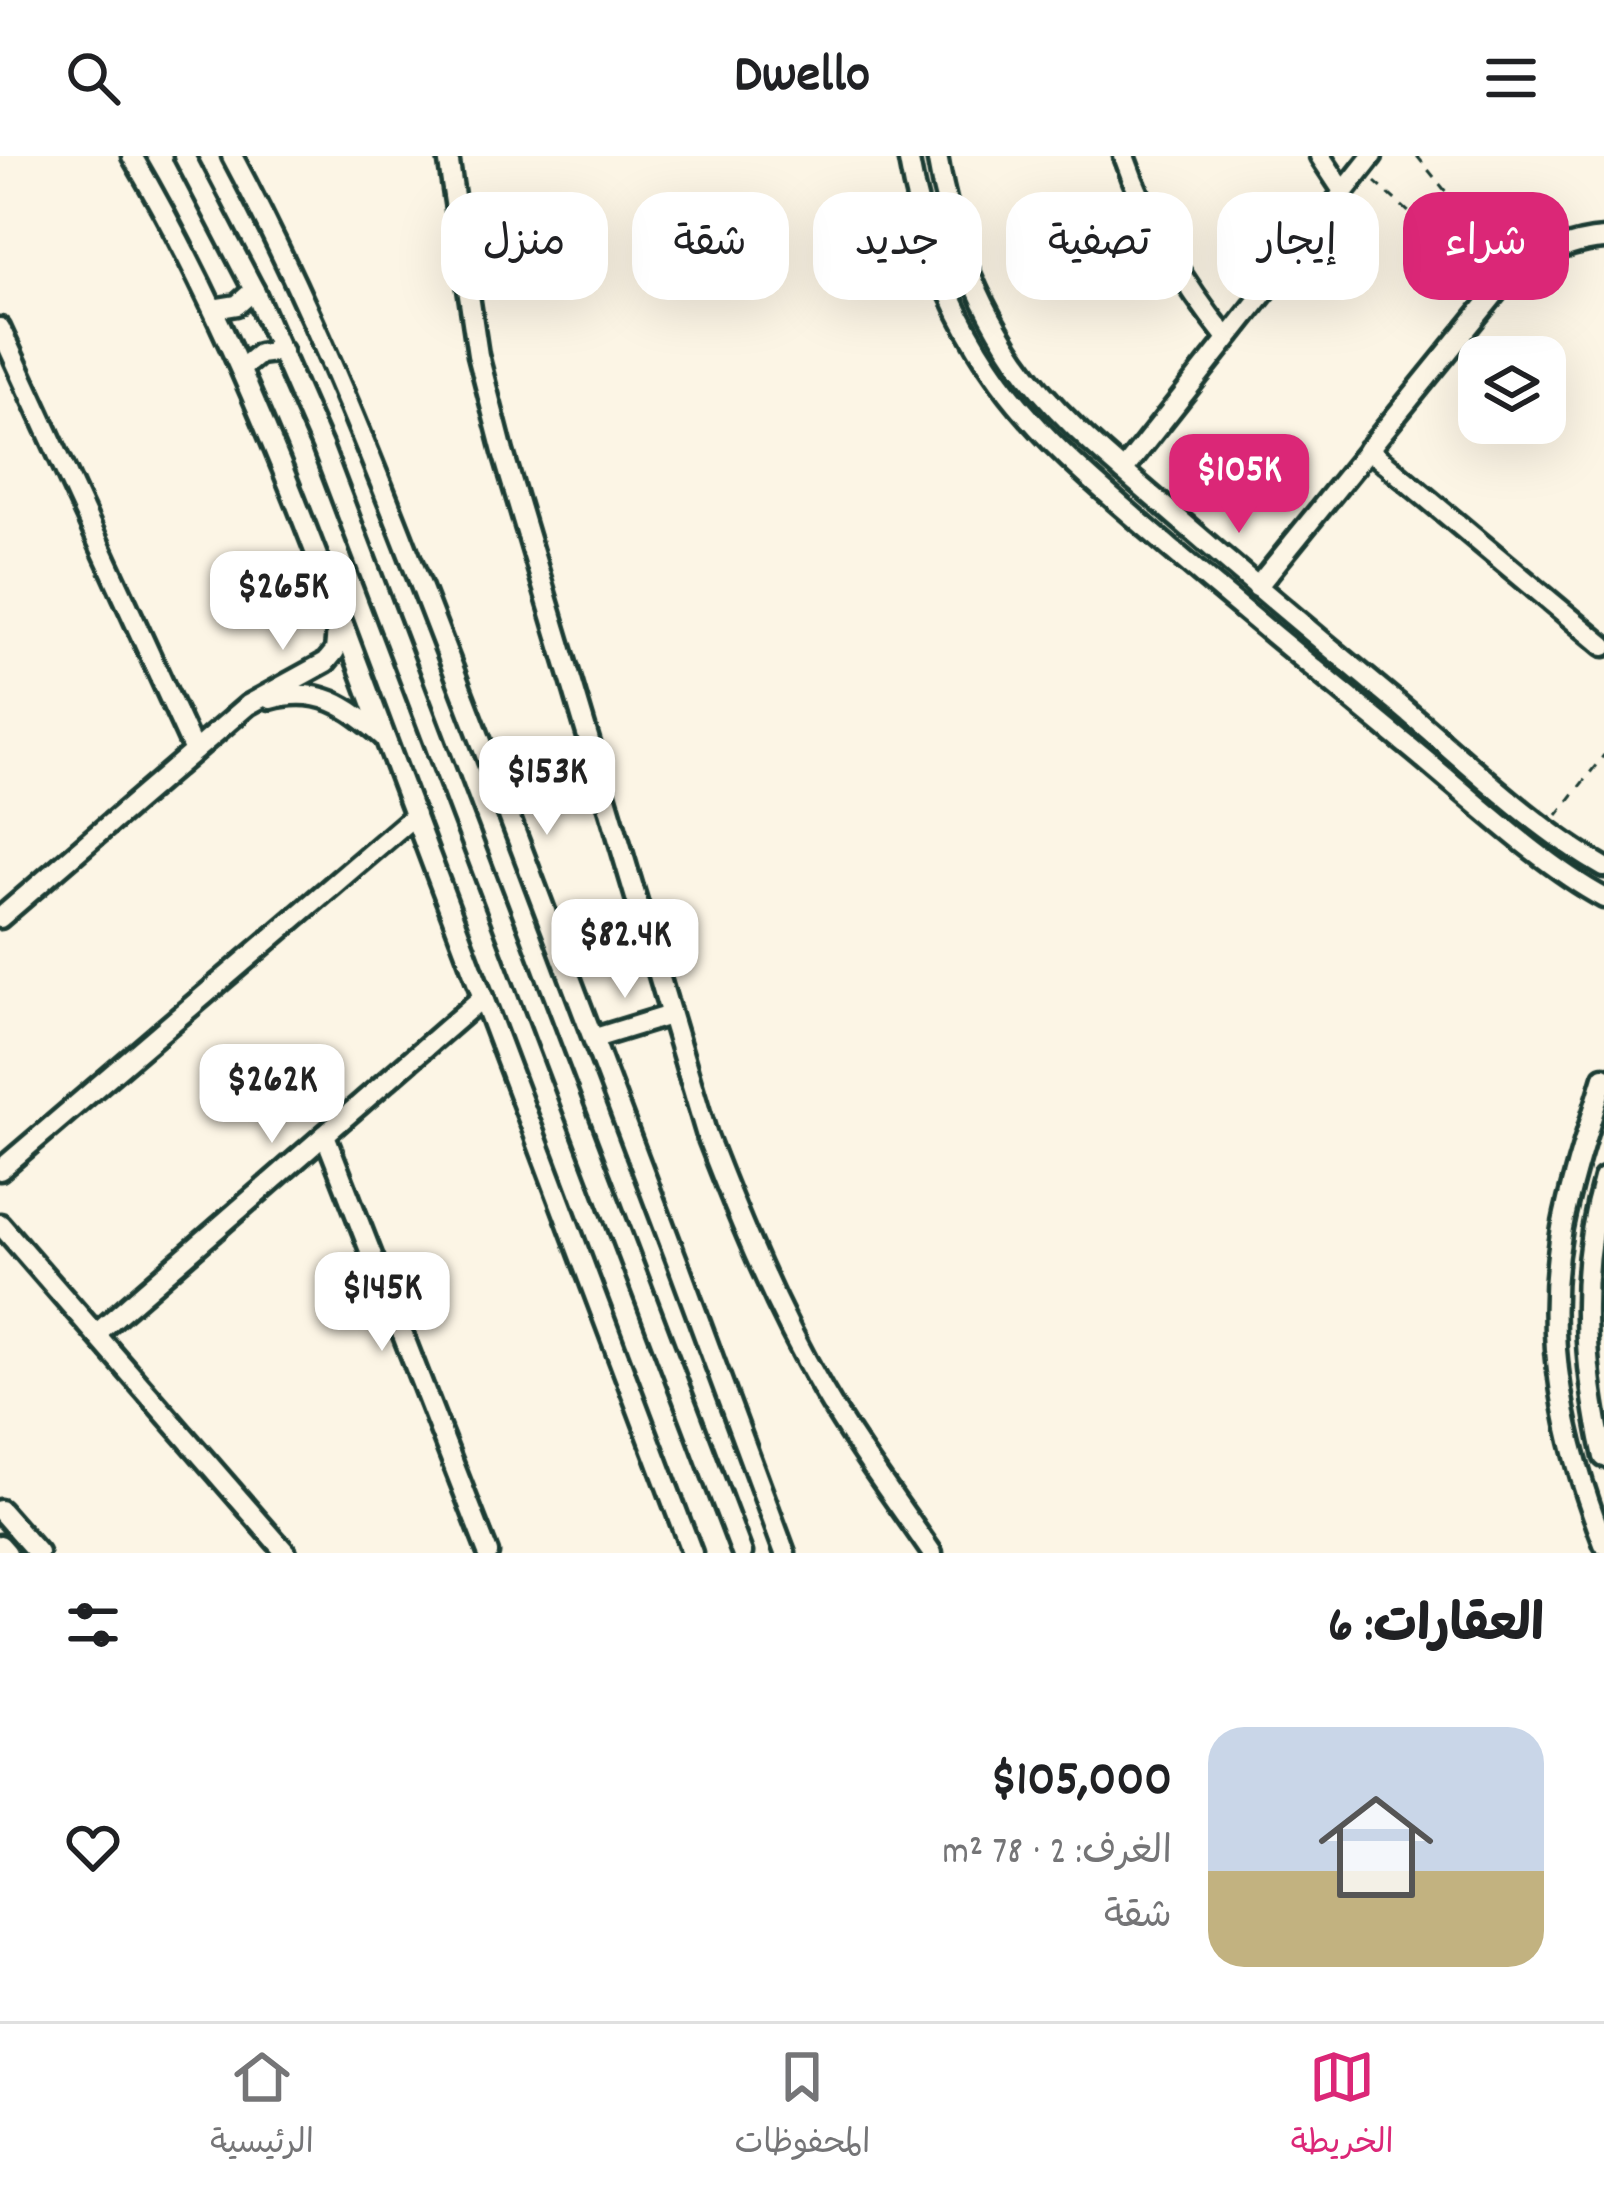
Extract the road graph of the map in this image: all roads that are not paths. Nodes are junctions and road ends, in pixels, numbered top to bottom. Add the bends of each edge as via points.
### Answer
1 (132, 156) edge
2 (184, 156) edge
3 (232, 156) edge
4 (448, 156) edge
5 (908, 156) edge
6 (937, 156) edge
7 (1124, 156) edge
8 (1320, 156) edge
9 (1366, 162) edge
10 (1343, 191) junction
11 (1604, 239) edge
12 (254, 290) junction
13 (213, 309) junction
14 (0, 328) edge
15 (1227, 338) junction
16 (282, 351) junction
17 (6, 360) edge
18 (242, 368) junction
19 (1368, 449) junction
20 (1123, 471) junction
21 (1257, 587) junction
22 (338, 612) junction
23 (1604, 646) edge
24 (248, 705) junction
25 (386, 739) junction
26 (194, 751) junction
27 (415, 815) junction
28 (1604, 867) edge
29 (1601, 901) edge
30 (0, 918) edge
31 (483, 998) junction
32 (670, 1015) junction
33 (595, 1038) junction
34 (1604, 1077) edge
35 (325, 1135) junction
36 (0, 1170) edge
37 (1604, 1178) edge
38 (0, 1224) edge
39 (96, 1334) junction
40 (1604, 1457) edge
41 (0, 1511) edge
42 (1604, 1544) edge
43 (0, 1545) edge
44 (7, 1553) edge
45 (38, 1553) edge
46 (286, 1553) edge
47 (488, 1553) edge
48 (692, 1553) edge
49 (742, 1553) edge
50 (785, 1553) edge
51 (932, 1553) edge

1 - 13 street
2 - 12 street
3 - 33 street via 344,391
4 - 32 street via 478,355 502,452
5 - 29 street via 925,234 957,313 1029,417 1279,640
6 - 20 street via 955,237 993,322 1046,398
7 - 15 street via 1161,244
8 - 10 street
9 - 10 street
10 - 15 street
11 - 19 street via 1551,252 1513,275
12 - 13 street via 237,305
12 - 16 street
13 - 18 street
14 - 17 street
15 - 20 street
16 - 18 street via 259,354
16 - 49 street
17 - 26 street
18 - 22 street
19 - 21 street
19 - 23 street
20 - 21 street
21 - 28 street
22 - 24 street via 335,651 326,662
22 - 25 street
24 - 25 street via 312,693 350,709
24 - 26 street
25 - 27 street
26 - 30 street
27 - 31 street
27 - 36 street
31 - 35 street
31 - 48 street
32 - 33 street
32 - 51 street via 707,1136 766,1281 824,1392
33 - 50 street
34 - 42 street via 1562,1230 1554,1317 1570,1448
35 - 39 street
35 - 47 street
37 - 40 street via 1585,1304
38 - 39 street
39 - 46 street
41 - 45 street
43 - 44 street

